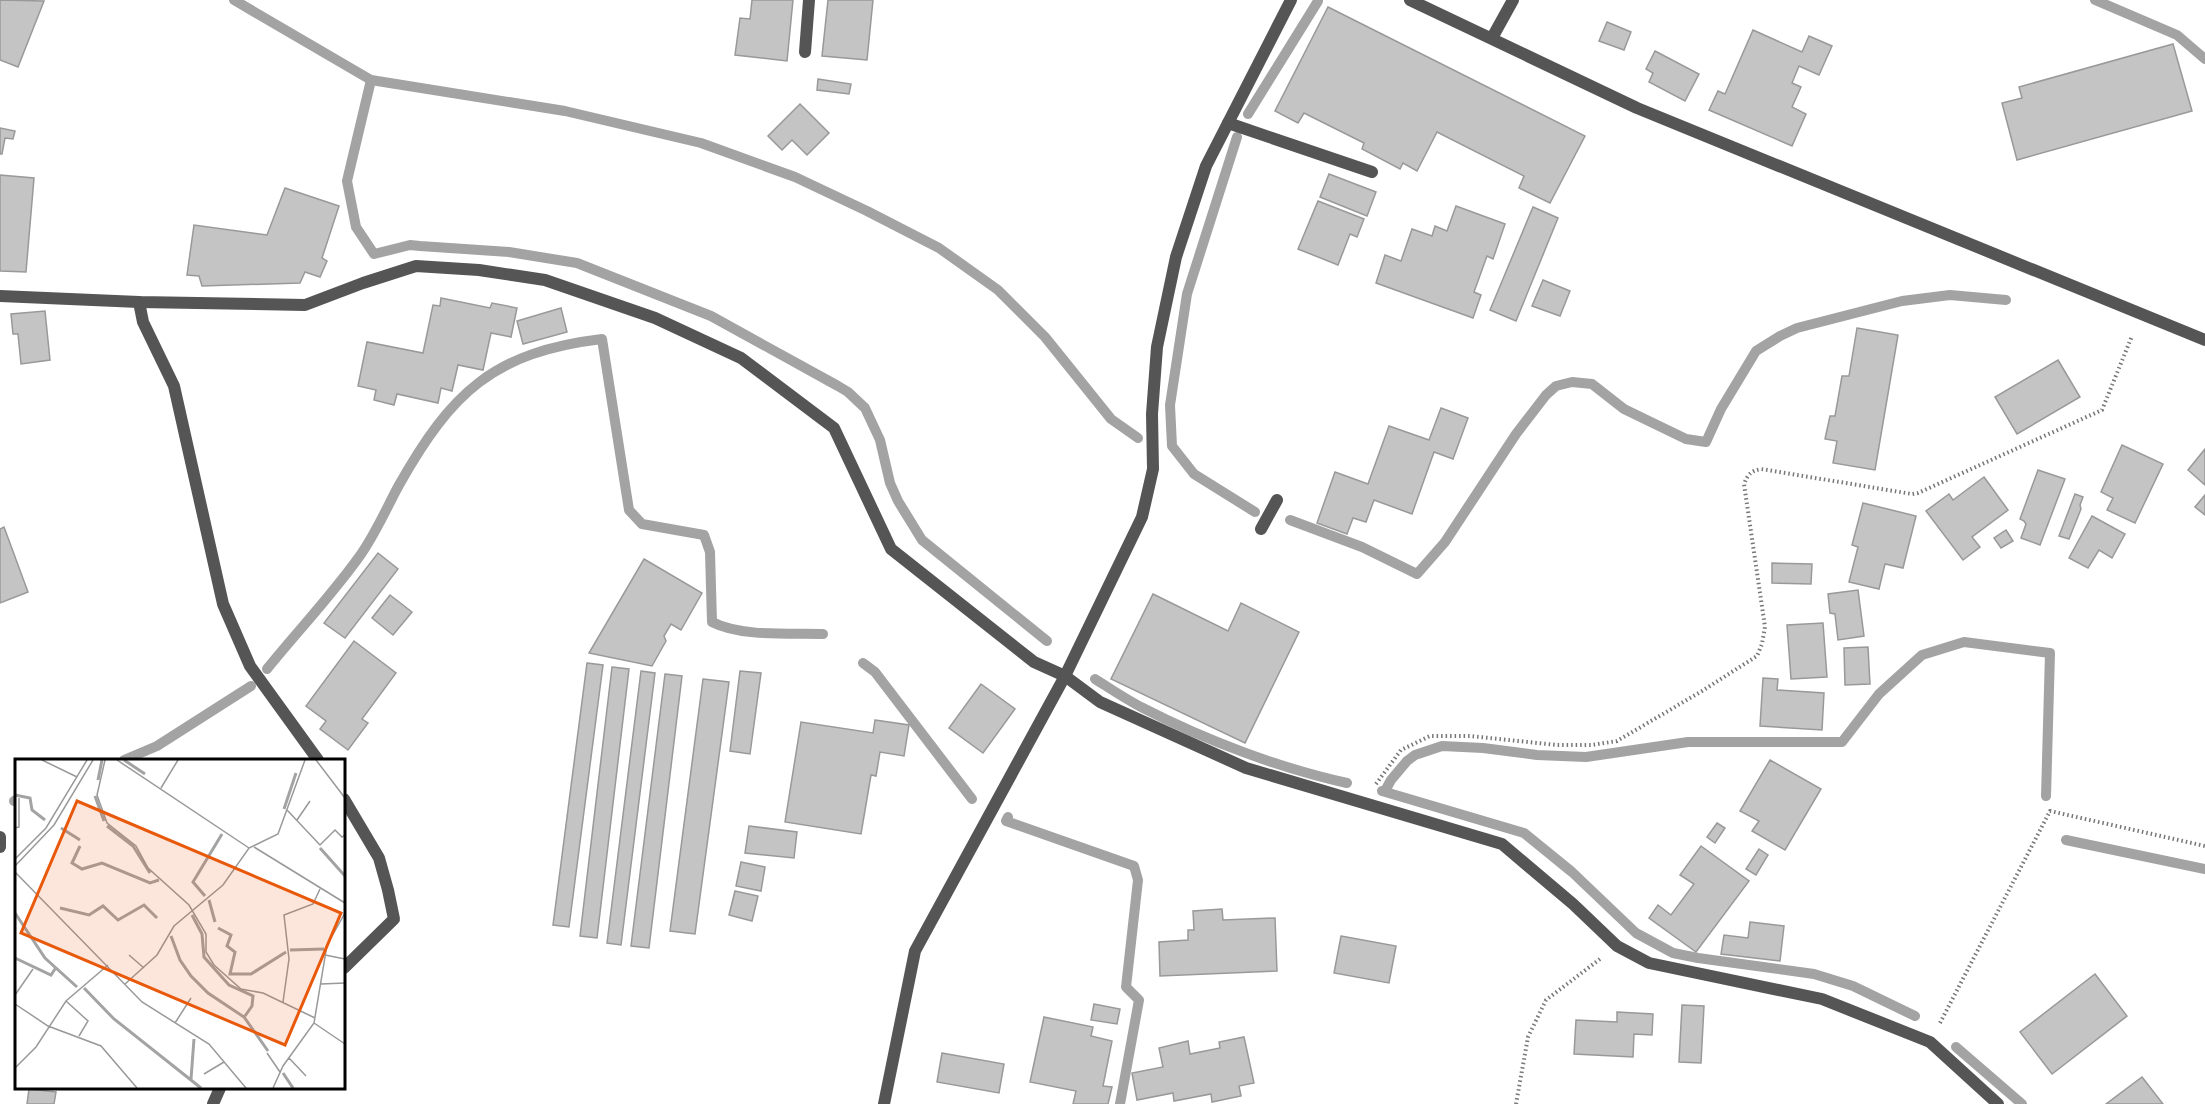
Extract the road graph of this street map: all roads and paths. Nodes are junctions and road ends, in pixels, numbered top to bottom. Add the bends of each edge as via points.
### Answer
1 (809, 0) edge
2 (1291, 0) edge
3 (1410, 0) edge
4 (1512, 0) edge
5 (1492, 38) junction
6 (805, 52) dead end
7 (1228, 123) junction
8 (1372, 172) dead end
9 (0, 296) edge
10 (139, 302) junction
11 (2139, 313) junction
12 (2205, 340) edge
13 (1277, 500) dead end
14 (1261, 530) dead end
15 (1065, 676) junction
16 (317, 759) edge
17 (345, 801) edge
18 (1364, 802) junction
19 (0, 837) edge
20 (2205, 846) edge
21 (0, 847) edge
22 (1617, 946) junction
23 (345, 967) edge
24 (1930, 1042) junction
25 (220, 1089) edge
26 (213, 1104) edge
27 (884, 1104) edge
28 (1516, 1104) edge
29 (1998, 1104) edge

1 - 6 street
2 - 7 street
3 - 5 street
4 - 5 street
5 - 11 street via 1637,108
7 - 8 street
7 - 15 street via 1206,166 1176,257 1157,347 1153,469 1142,517
9 - 10 street
10 - 15 street via 305,305 416,266 545,280 655,318 741,358 834,428 891,549 1034,662
10 - 16 street via 143,322 174,386 223,604 250,666
11 - 12 street
11 - 18 path via 2102,410 1917,493 1761,469 1752,471 1744,484 1765,627 1762,644 1757,656 1702,691 1617,741 1593,745 1430,736 1401,750
13 - 14 street
15 - 18 street via 1100,702 1246,768
15 - 27 street via 915,951
17 - 23 street via 379,858 394,919
18 - 22 street via 1502,844
19 - 21 street
20 - 24 path via 2050,811
22 - 24 street via 1649,963 1822,999
22 - 28 path via 1546,1000 1528,1037
24 - 29 street
25 - 26 street

